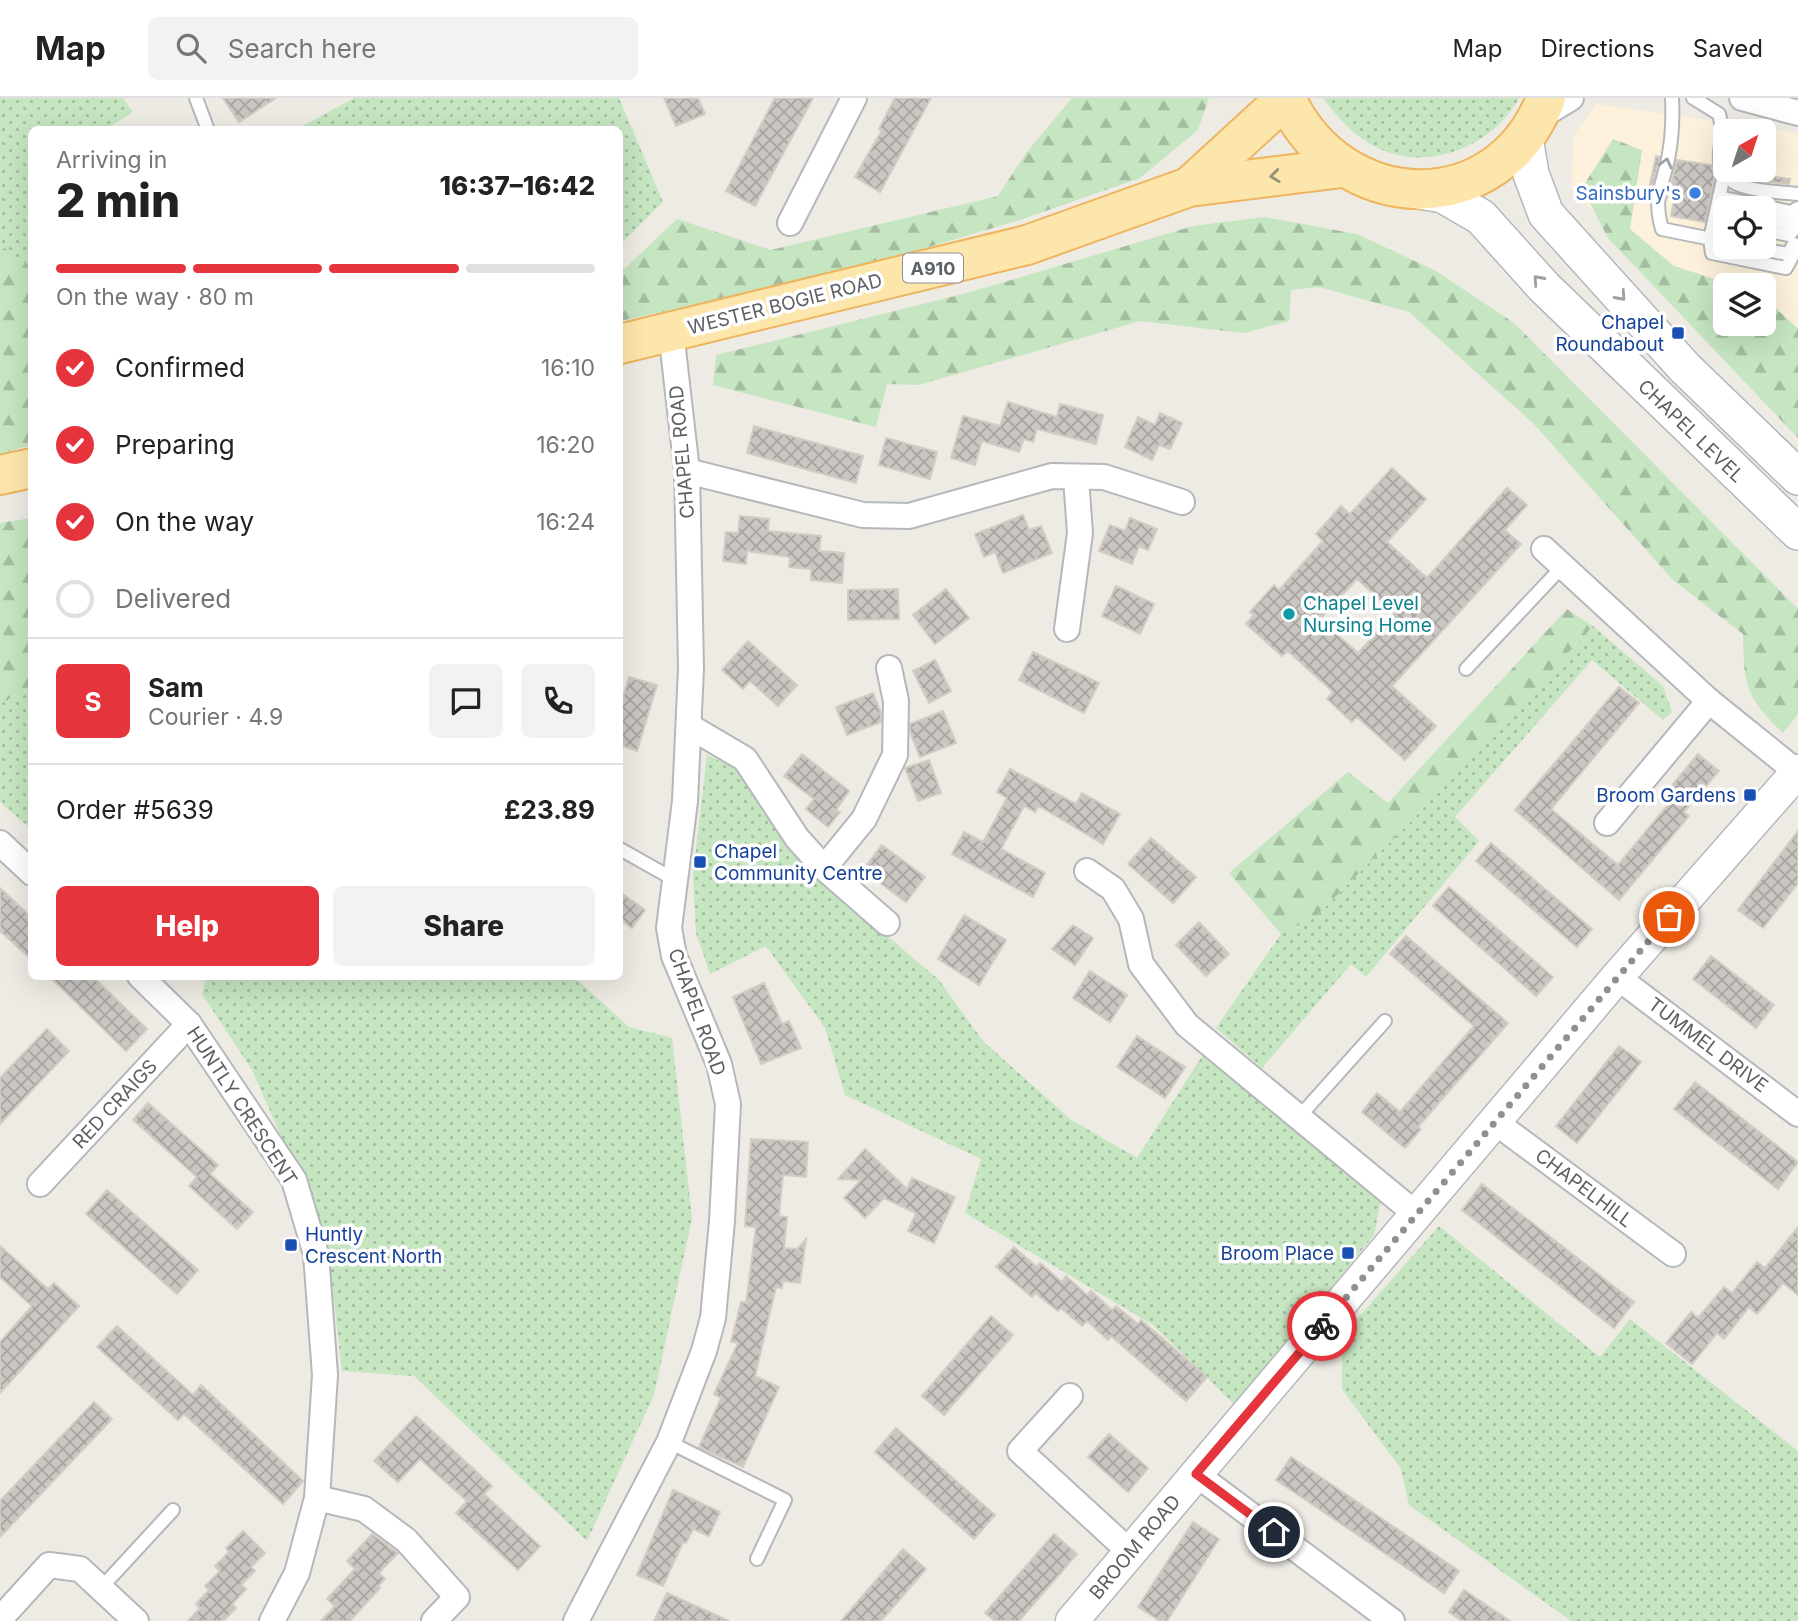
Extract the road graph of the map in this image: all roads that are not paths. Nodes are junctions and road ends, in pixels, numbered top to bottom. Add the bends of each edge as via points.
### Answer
1 (197, 98) edge
2 (854, 98) edge
3 (1286, 98) edge
4 (1571, 98) edge
5 (1672, 98) edge
6 (1693, 98) edge
7 (1742, 98) edge
8 (1790, 108) edge
9 (1536, 118) edge
10 (1720, 119) edge
11 (207, 126) edge
12 (1342, 168) junction
13 (1731, 182) edge
14 (1189, 187) junction
15 (1390, 187) junction
16 (1798, 194) edge
17 (1798, 208) edge
18 (1776, 212) edge
19 (1798, 216) edge
20 (1776, 220) edge
21 (790, 223) dead end
22 (1798, 225) edge
23 (1713, 231) edge
24 (1776, 232) edge
25 (1798, 238) edge
26 (1710, 239) junction
27 (1713, 240) edge
28 (1798, 246) edge
29 (1776, 252) edge
30 (671, 332) junction
31 (623, 343) edge
32 (28, 469) edge
33 (687, 471) junction
34 (0, 475) edge
35 (1798, 477) edge
36 (1076, 478) junction
37 (1182, 502) dead end
38 (1798, 532) edge
39 (1544, 549) dead end
40 (1562, 567) junction
41 (1067, 629) dead end
42 (889, 668) dead end
43 (1466, 669) dead end
44 (1709, 701) junction
45 (690, 726) junction
46 (1798, 771) edge
47 (1607, 822) dead end
48 (1, 845) edge
49 (623, 851) edge
50 (824, 868) junction
51 (28, 869) edge
52 (1087, 872) dead end
53 (675, 880) junction
54 (887, 923) dead end
55 (1617, 976) junction
56 (144, 980) edge
57 (1385, 1021) dead end
58 (189, 1024) junction
59 (1798, 1114) edge
60 (1299, 1118) junction
61 (1494, 1122) junction
62 (40, 1184) dead end
63 (1416, 1214) junction
64 (1673, 1254) dead end
65 (1070, 1396) dead end
66 (669, 1442) junction
67 (1196, 1474) junction
68 (317, 1498) junction
69 (173, 1510) dead end
70 (1130, 1552) junction
71 (757, 1559) dead end
72 (101, 1588) junction
73 (0, 1619) edge
74 (136, 1621) edge
75 (272, 1621) edge
76 (434, 1621) edge
77 (576, 1621) edge
78 (1072, 1621) edge
79 (1392, 1621) edge

1 - 11 lane
2 - 21 street
3 - 12 main road, A910 via 1308,138
3 - 14 main road, WESTER BOGIE ROAD / A910
4 - 9 street
26 -> 5 lane via 1662,229 1656,208 1668,158
6 - 10 lane
7 - 8 street
9 - 15 main road, A910 via 1503,159 1478,175 1450,186
9 -> 35 main road via 1531,174 1546,214 1685,369
12 -> 14 main road, WESTER BOGIE ROAD / A910
12 - 15 main road, A910
13 - 16 lane
14 - 30 main road, WESTER BOGIE ROAD / A910 via 1027,245
38 -> 15 main road, CHAPEL LEVEL via 1553,297 1481,217 1444,195
17 - 18 lane
19 - 20 lane via 1790,223
22 - 24 lane via 1789,235
23 - 26 lane
25 - 29 lane via 1788,254
26 - 27 lane
26 - 28 lane via 1712,253 1786,268
30 - 31 main road, WESTER BOGIE ROAD / A910
30 - 33 street, CHAPEL ROAD
32 - 34 main road
33 - 36 street via 863,515 909,516 1052,475
33 - 45 street, CHAPEL ROAD
36 - 37 street via 1104,477
36 - 41 street via 1080,533
39 - 40 street
40 - 43 lane
40 - 44 street
42 - 50 street via 896,701 895,755 864,819
44 - 46 street
44 - 47 street
45 - 50 street via 745,759 797,838
45 - 53 street, CHAPEL ROAD
46 - 55 street, BROOM ROAD
48 - 51 street
49 - 53 lane
50 - 54 street
52 - 60 street via 1113,889 1131,919 1141,964 1187,1025
53 - 66 street, CHAPEL ROAD via 669,928 674,956 719,1064 727,1104 713,1318
55 - 59 street, TUMMEL DRIVE
55 - 61 street, BROOM ROAD
56 - 58 street, HUNTLY CRESCENT
57 - 60 lane
58 - 62 street, RED CRAIGS
58 - 68 street, HUNTLY CRESCENT via 294,1180 316,1254 326,1375
60 - 63 street
61 - 63 street, BROOM ROAD
61 - 64 street, CHAPELHILL
63 - 67 street, BROOM ROAD
65 - 70 street via 1020,1451
66 - 71 lane via 785,1500
66 - 77 street, CHAPEL ROAD
67 - 70 street, BROOM ROAD
67 - 79 street
68 - 75 street, HUNTLY CRESCENT via 297,1573
68 - 76 street via 364,1509 406,1540 457,1597
69 - 72 lane
70 - 78 street, BROOM ROAD
72 - 73 street via 80,1569 49,1565
72 - 74 street

